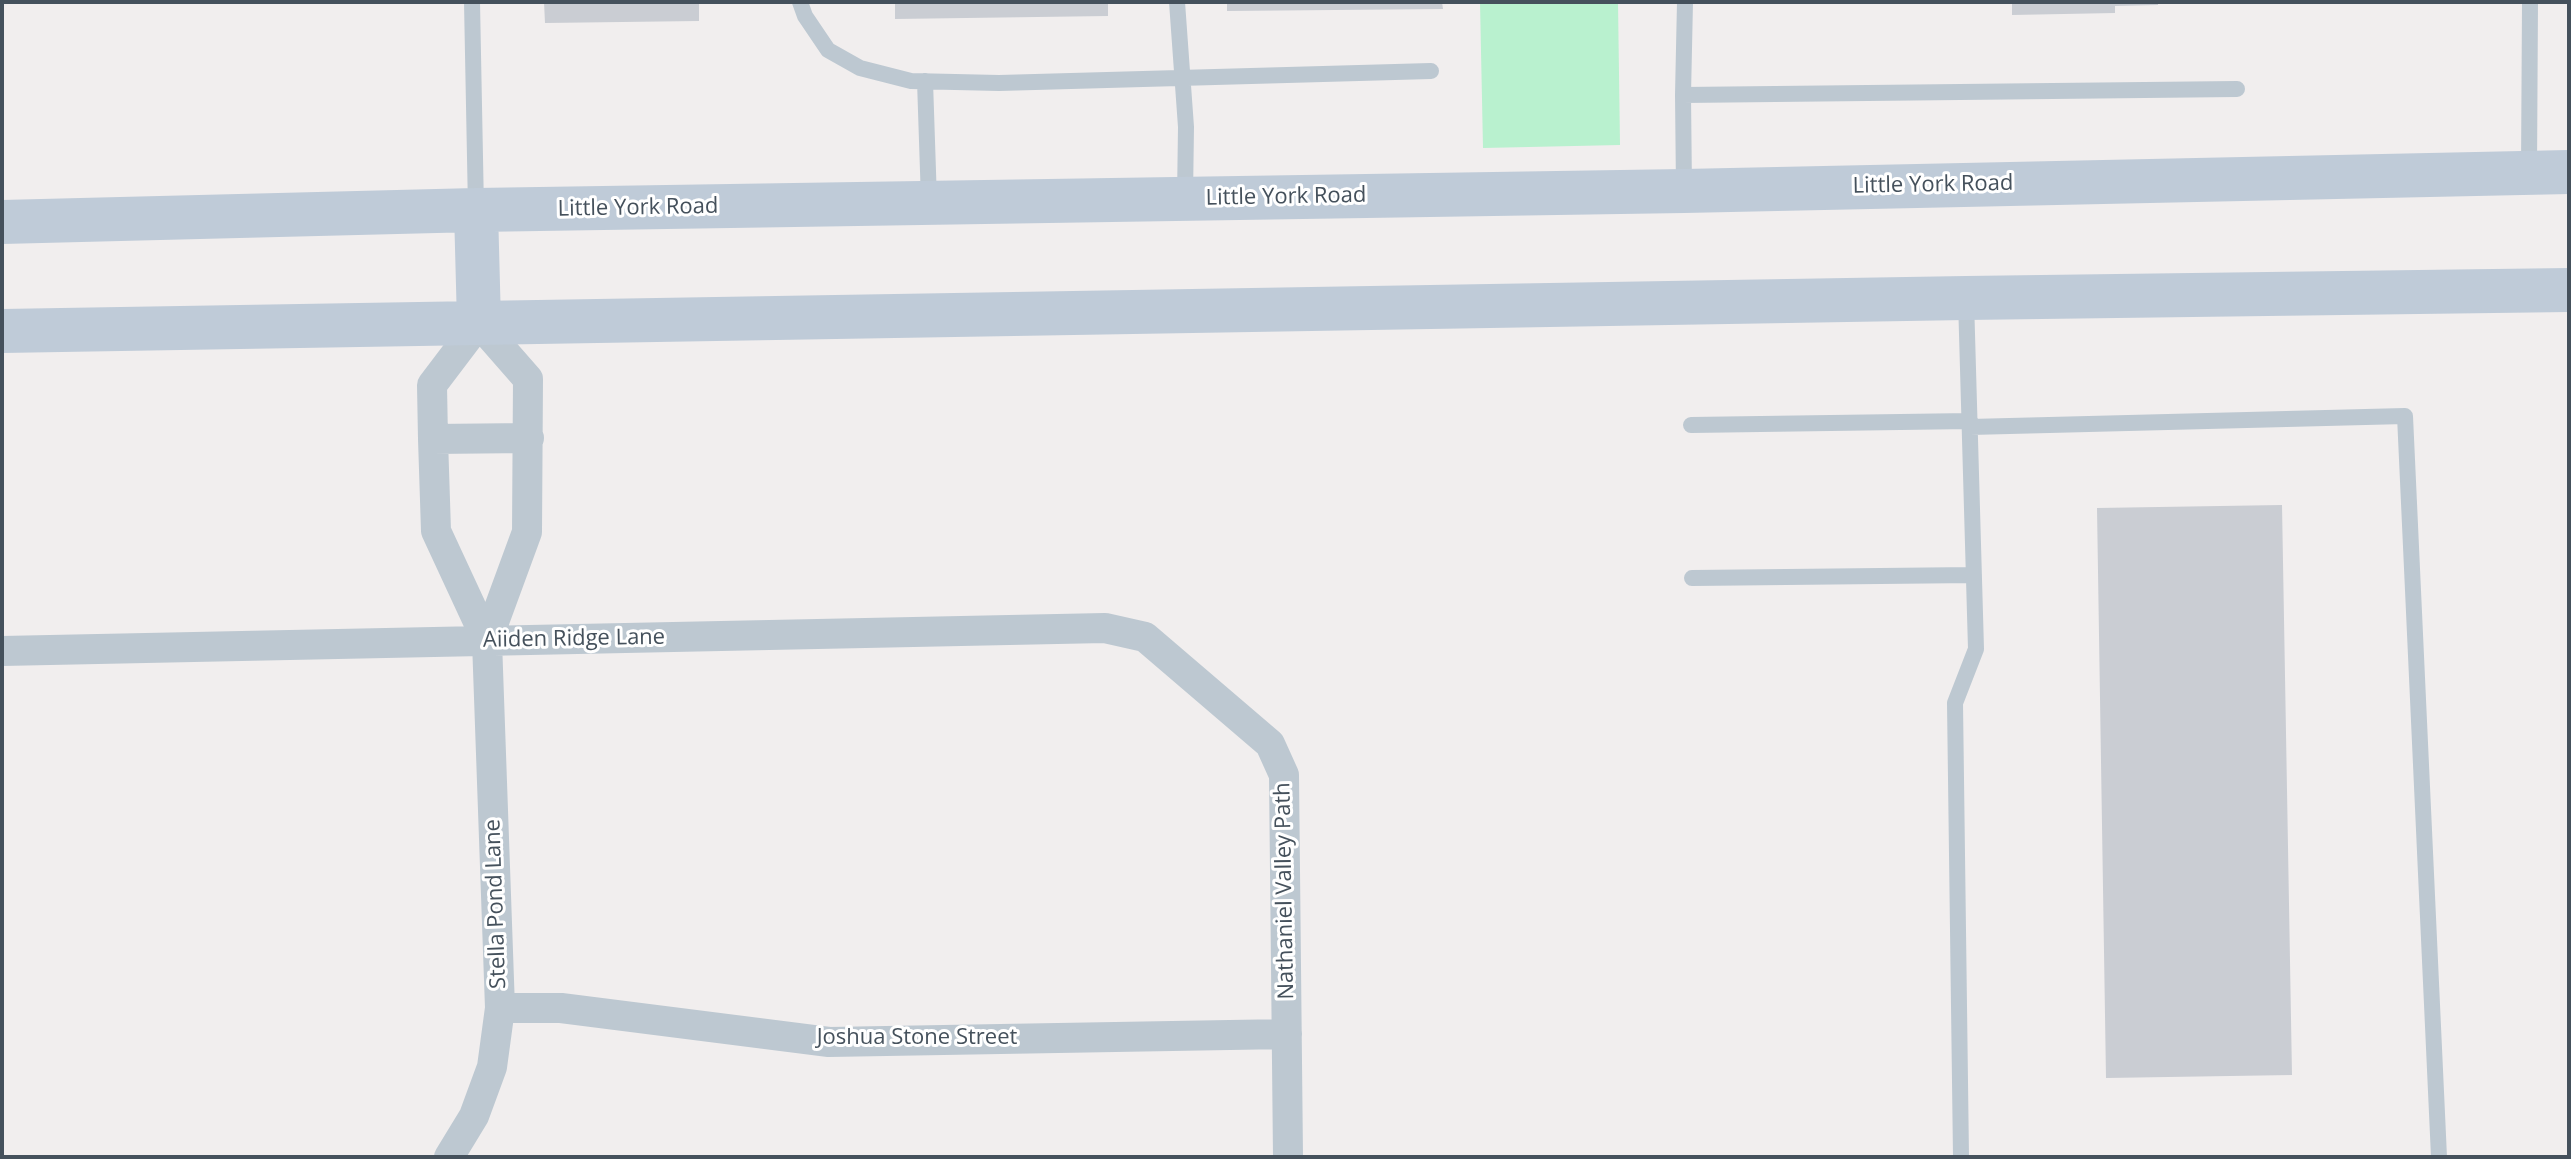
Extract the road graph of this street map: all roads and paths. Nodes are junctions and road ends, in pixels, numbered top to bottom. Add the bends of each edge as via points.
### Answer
1 (472, 2) edge
2 (800, 2) edge
3 (1177, 2) edge
4 (1685, 2) edge
5 (2530, 2) edge
6 (1431, 71) dead end
7 (1182, 78) junction
8 (925, 81) junction
9 (2237, 89) dead end
10 (1683, 95) junction
11 (2549, 172) edge
12 (1684, 191) junction
13 (1185, 199) junction
14 (929, 203) junction
15 (476, 210) junction
16 (2, 222) edge
17 (2569, 290) edge
18 (1966, 298) junction
19 (479, 323) junction
20 (2, 331) edge
21 (1970, 424) junction
22 (1691, 425) dead end
23 (529, 438) junction
24 (433, 439) junction
25 (1974, 575) junction
26 (1692, 578) dead end
27 (1145, 637) joint
28 (487, 641) junction
29 (2, 651) edge
30 (500, 1008) junction
31 (1287, 1034) junction
32 (449, 1157) edge
33 (1288, 1157) edge
34 (1961, 1157) edge
35 (2439, 1157) edge

1 - 15 lane
2 - 8 lane via 828,50 860,68
3 - 7 lane
4 - 10 lane
5 - 11 lane
6 - 7 lane
7 - 8 lane
7 - 13 lane
8 - 14 lane
9 - 10 lane
10 - 12 lane
11 - 12 main road, Little York Road
12 - 13 main road, Little York Road
13 - 14 main road, Little York Road
14 - 15 main road, Little York Road
15 - 16 main road, Little York Road
15 - 19 main road
17 - 18 main road
18 - 19 main road
18 - 21 lane
19 - 20 main road
19 - 23 street, Stella Pond Lane via 528,379
19 - 24 street, Stella Pond Lane via 432,385
21 - 22 lane
21 - 25 lane
21 - 35 lane via 2405,416
23 - 24 street
23 - 28 street, Stella Pond Lane via 527,532
24 - 28 street, Stella Pond Lane via 436,531
25 - 26 lane
25 - 34 lane via 1976,649 1955,703
27 - 28 street, Aiiden Ridge Lane via 1105,628
27 - 31 street, Nathaniel Valley Path via 1270,744 1284,775
28 - 29 street, Aiiden Ridge Lane
28 - 30 street, Stella Pond Lane
30 - 31 street, Joshua Stone Street via 561,1008 829,1042
30 - 32 street, Stella Pond Lane via 492,1067 474,1116
31 - 33 street, Nathaniel Valley Path

